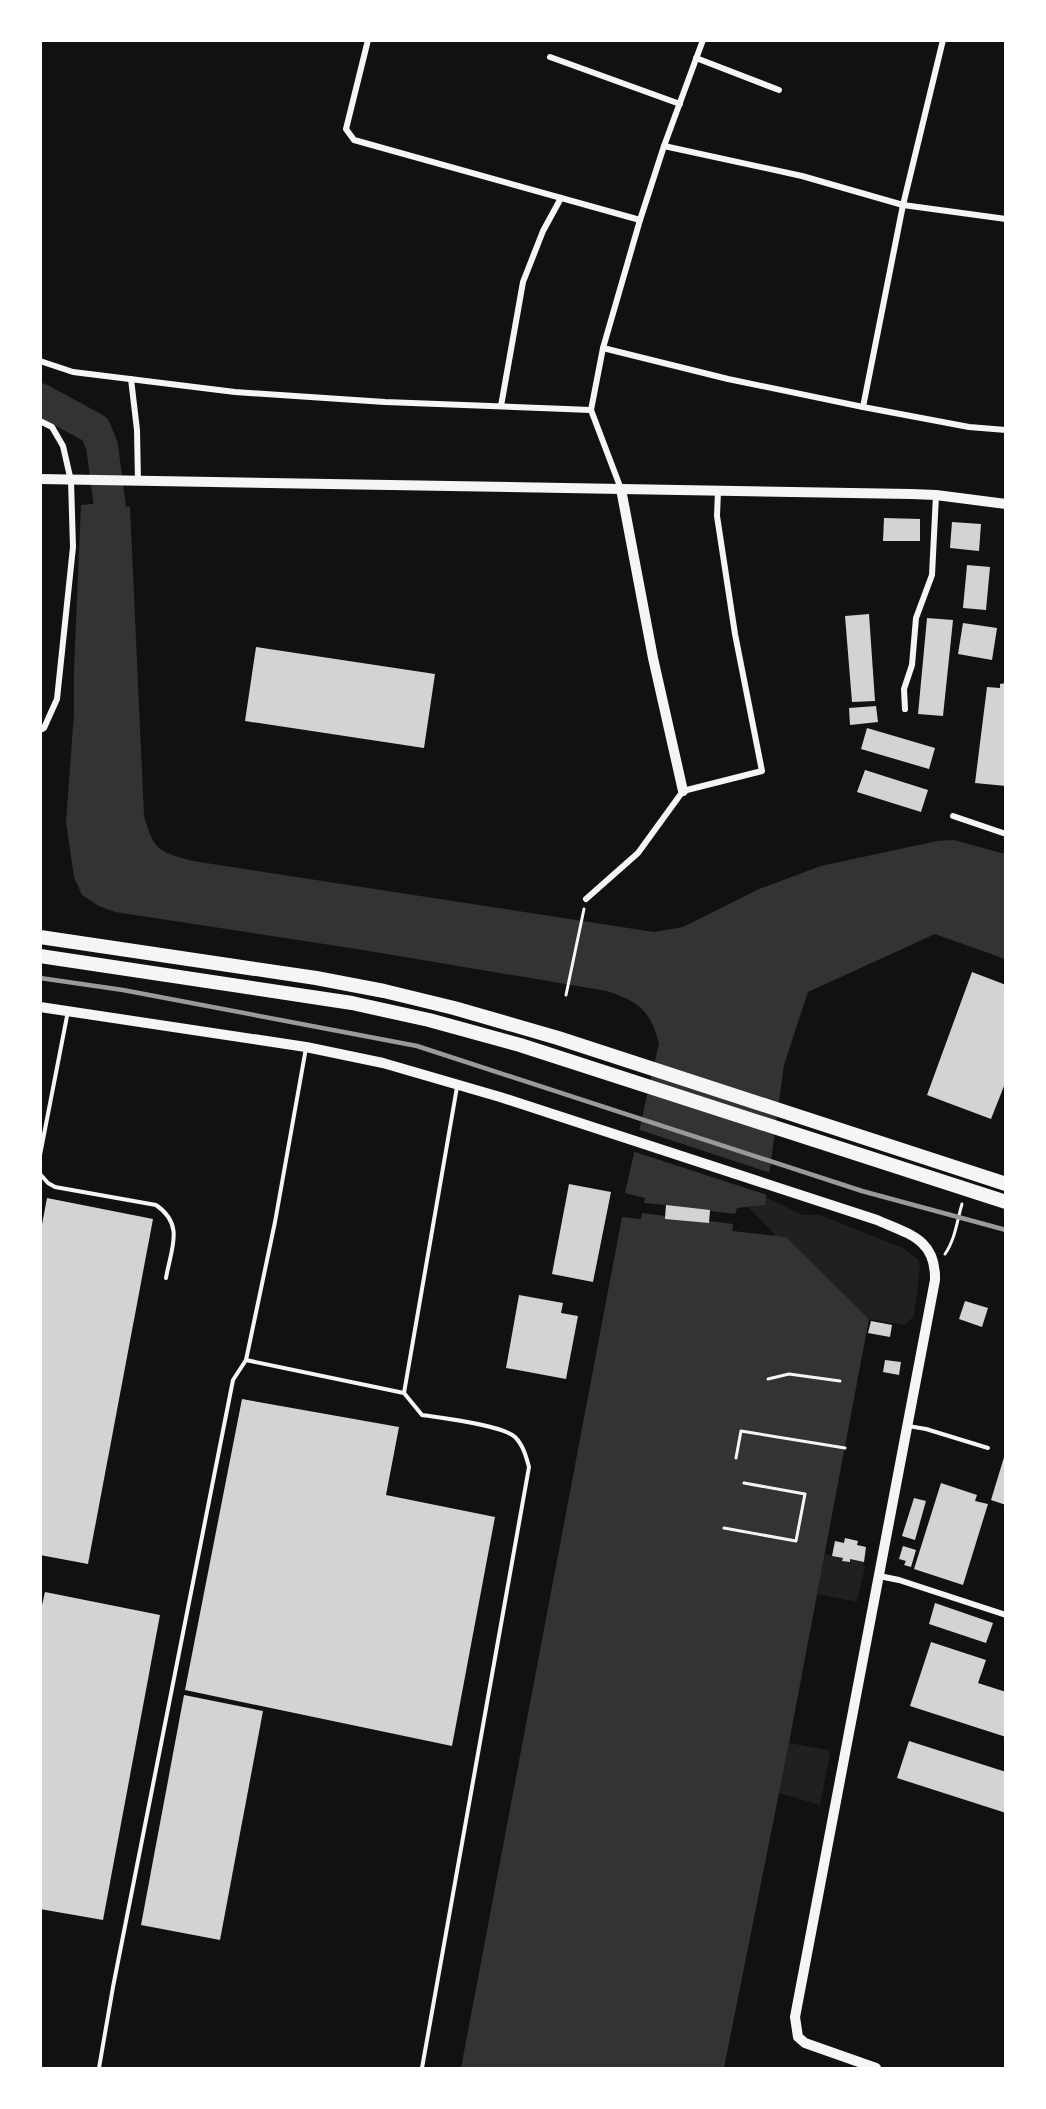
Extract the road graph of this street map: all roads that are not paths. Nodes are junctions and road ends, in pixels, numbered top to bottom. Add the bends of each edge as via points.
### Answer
1 (368, 40) edge
2 (703, 40) edge
3 (943, 40) edge
4 (550, 57) dead end
5 (696, 58) junction
6 (779, 90) dead end
7 (680, 104) junction
8 (664, 146) junction
9 (561, 198) junction
10 (903, 205) junction
11 (1005, 219) edge
12 (640, 220) junction
13 (603, 348) junction
14 (40, 361) edge
15 (131, 379) junction
16 (501, 406) junction
17 (863, 407) junction
18 (591, 410) junction
19 (40, 421) edge
20 (1005, 430) edge
21 (40, 479) edge
22 (71, 481) junction
23 (138, 482) junction
24 (621, 489) junction
25 (718, 491) junction
26 (936, 495) junction
27 (1005, 504) edge
28 (905, 709) dead end
29 (42, 728) edge
30 (682, 791) junction
31 (953, 816) dead end
32 (1005, 834) edge
33 (586, 899) road end
34 (40, 937) edge
35 (40, 956) edge
36 (40, 1007) edge
37 (68, 1011) junction
38 (306, 1047) junction
39 (458, 1084) junction
40 (40, 1155) edge
41 (40, 1174) edge
42 (1005, 1184) edge
43 (1005, 1202) edge
44 (166, 1278) dead end
45 (246, 1360) junction
46 (404, 1393) junction
47 (907, 1426) junction
48 (988, 1448) dead end
49 (879, 1576) junction
50 (1005, 1615) edge
51 (99, 2068) edge
52 (422, 2068) edge
53 (876, 2068) edge

1 - 9 street via 346,129 354,140
2 - 5 street
3 - 10 street
4 - 7 street
5 - 6 street
5 - 7 street
7 - 8 street
8 - 10 street via 802,176
8 - 12 street
9 - 12 street
9 - 16 street via 523,282
10 - 11 street
10 - 17 street
12 - 13 street
13 - 17 street
13 - 18 street
14 - 15 street via 73,372
15 - 16 street via 246,392
15 - 23 street
16 - 18 street
17 - 20 street via 969,428
18 - 24 street
19 - 22 street via 52,427 63,446
21 - 22 street
22 - 23 street
22 - 29 street via 73,547 57,699
23 - 24 street
24 - 25 street
24 - 30 street
25 - 26 street
25 - 30 street via 717,516 735,634 762,771
26 - 27 street
26 - 28 street via 932,575 916,618 912,665 904,689
30 - 33 street via 638,853
31 - 32 street
34 - 42 highway via 316,978 454,1008
35 - 43 highway via 363,1005 429,1020 520,1045
36 - 37 street
37 - 38 street
37 - 40 lane
38 - 39 street
38 - 45 lane
39 - 46 lane
39 - 47 street via 877,1220 924,1243 933,1258 935,1280
41 - 44 lane via 55,1186 156,1205 166,1212 175,1230
45 - 46 lane
45 - 51 lane via 233,1380
46 - 52 lane via 422,1415 507,1432 521,1446 529,1467
47 - 48 lane
47 - 49 street
49 - 50 street
49 - 53 street via 795,2017 798,2037 805,2043

